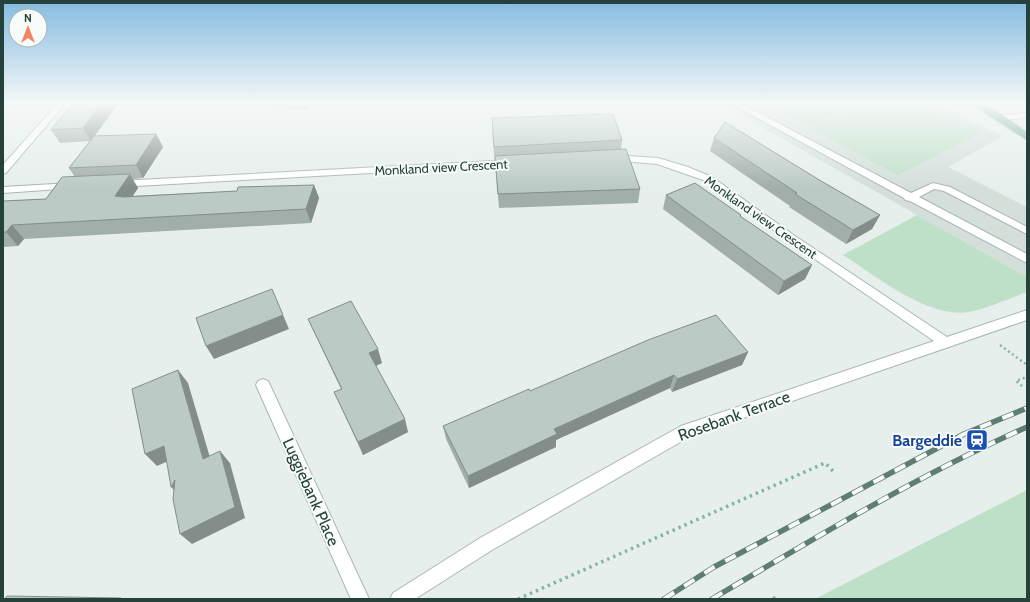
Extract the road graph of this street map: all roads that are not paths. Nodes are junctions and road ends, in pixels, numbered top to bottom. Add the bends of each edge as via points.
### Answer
1 (37, 132) edge
2 (788, 132) edge
3 (604, 159) edge
4 (517, 163) edge
5 (3, 171) edge
6 (106, 184) edge
7 (82, 186) edge
8 (3, 190) edge
9 (909, 198) junction
10 (1027, 231) edge
11 (1027, 260) edge
12 (1027, 315) edge
13 (945, 342) junction
14 (263, 385) dead end
15 (360, 599) edge
16 (399, 599) edge

1 - 5 street
2 - 9 street
3 - 13 street, Monkland view Crescent via 658,162 709,178 791,238
4 - 6 street, Monkland view Crescent
7 - 8 street
9 - 10 street via 933,186 947,189
9 - 11 street
12 - 13 street, Rosebank Terrace
13 - 16 street, Rosebank Terrace via 686,431 486,544
14 - 15 street, Luggiebank Place

